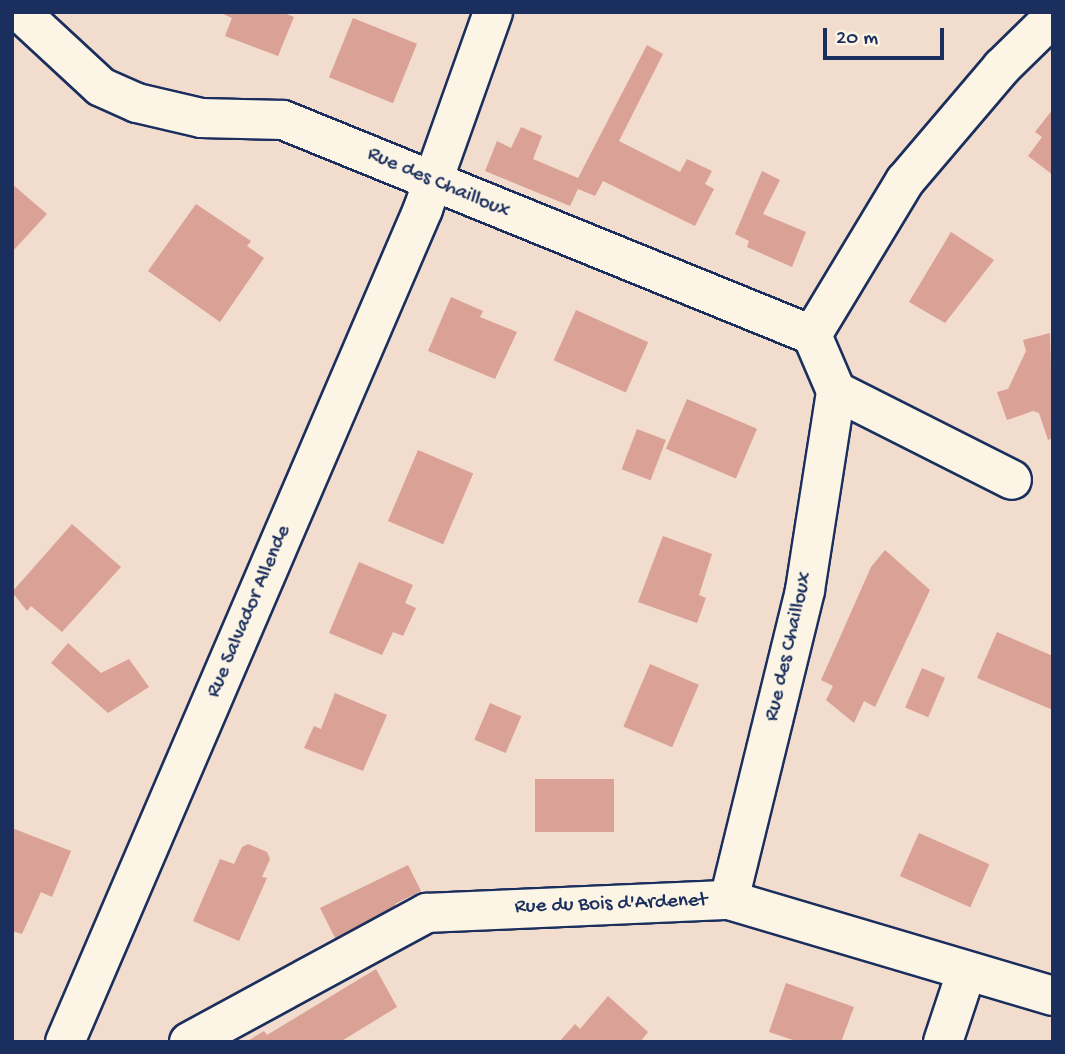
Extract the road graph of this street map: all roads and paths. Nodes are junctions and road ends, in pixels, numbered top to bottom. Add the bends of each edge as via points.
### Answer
1 (20, 12) edge
2 (493, 12) edge
3 (1053, 17) edge
4 (433, 182) junction
5 (812, 335) junction
6 (836, 391) junction
7 (1012, 480) dead end
8 (729, 900) junction
9 (966, 973) junction
10 (1053, 996) edge
11 (65, 1042) edge
12 (189, 1042) edge
13 (943, 1042) edge

1 - 4 street, Rue des Chailloux via 101,87 138,103 201,118 283,120
2 - 4 street, Rue Salvador Allende
3 - 5 street via 1002,67 905,181
4 - 5 street, Rue des Chailloux
4 - 11 street, Rue Salvador Allende
5 - 6 street
6 - 7 street
6 - 8 street, Rue des Chailloux via 805,590
8 - 9 street, Rue du Bois d'Ardenet
8 - 12 street, Rue du Bois d'Ardenet via 426,913
9 - 10 street, Rue du Bois d'Ardenet
9 - 13 street

